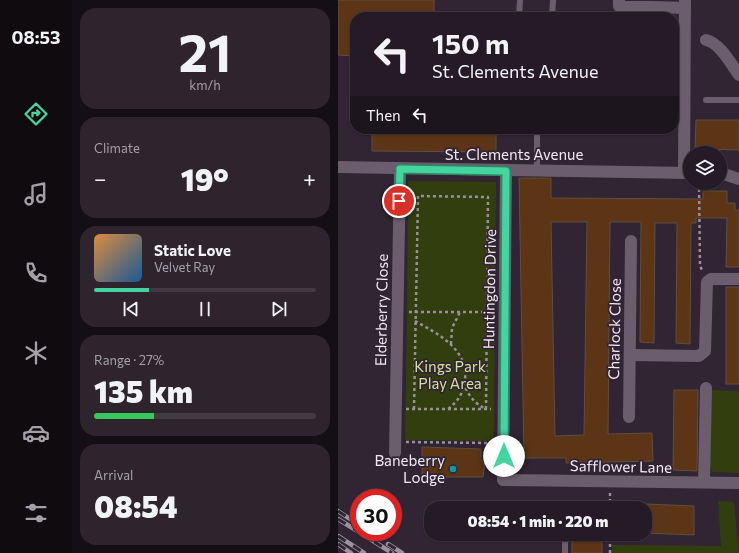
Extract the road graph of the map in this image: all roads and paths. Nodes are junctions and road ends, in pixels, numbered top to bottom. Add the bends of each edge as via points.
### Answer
1 (520, 0) edge
2 (553, 0) edge
3 (685, 4) edge
4 (619, 8) edge
5 (519, 12) edge
6 (552, 12) edge
7 (706, 40) dead end
8 (739, 75) edge
9 (679, 93) edge
10 (706, 100) dead end
11 (739, 100) edge
12 (537, 134) edge
13 (684, 146) edge
14 (338, 167) edge
15 (400, 169) junction
16 (537, 170) junction
17 (506, 171) junction
18 (683, 173) edge
19 (727, 175) edge
20 (739, 180) edge
21 (699, 190) edge
22 (631, 241) dead end
23 (739, 279) edge
24 (707, 282) junction
25 (397, 312) junction
26 (416, 312) junction
27 (460, 312) junction
28 (487, 312) junction
29 (505, 312) junction
30 (416, 321) junction
31 (451, 344) junction
32 (630, 355) junction
33 (464, 385) junction
34 (706, 388) dead end
35 (395, 408) junction
36 (414, 409) junction
37 (448, 409) junction
38 (486, 409) junction
39 (504, 409) junction
40 (629, 417) dead end
41 (504, 444) junction
42 (395, 447) joint
43 (503, 480) joint
44 (704, 482) junction
45 (739, 483) edge
46 (565, 541) edge
47 (610, 541) edge
48 (565, 553) edge
49 (610, 553) edge

1 - 5 lane
2 - 6 lane
3 - 4 street
3 - 9 street
7 - 8 street via 724,53
9 - 13 street
10 - 11 lane
12 - 16 lane
14 - 15 street, St. Clements Avenue
15 - 17 street, St. Clements Avenue
15 - 25 street, Elderberry Close
16 - 17 street, St. Clements Avenue
16 - 18 street, St. Clements Avenue
17 - 29 street, Huntingdon Drive
19 - 20 street
21 - 24 path via 700,266
22 - 32 street, Charlock Close
23 - 24 street via 711,279
24 - 32 street via 705,351 699,356
25 - 26 path
25 - 35 street, Elderberry Close
26 - 27 path
26 - 28 path via 418,196 488,197
26 - 30 path
27 - 28 path
27 - 31 path via 452,328
28 - 29 path
28 - 38 path
29 - 39 street, Huntingdon Drive
30 - 31 path
30 - 36 path
31 - 33 path via 465,367
32 - 40 street, Charlock Close
33 - 37 path via 459,399
33 - 38 path via 473,400
34 - 44 street
35 - 36 path
35 - 42 street, Elderberry Close
36 - 37 path
37 - 38 path
38 - 39 path
39 - 41 street, Huntingdon Drive
41 - 42 path
41 - 43 street, Huntingdon Drive
43 - 44 street, Safflower Lane
44 - 45 street, Safflower Lane
46 - 48 lane
47 - 49 path

